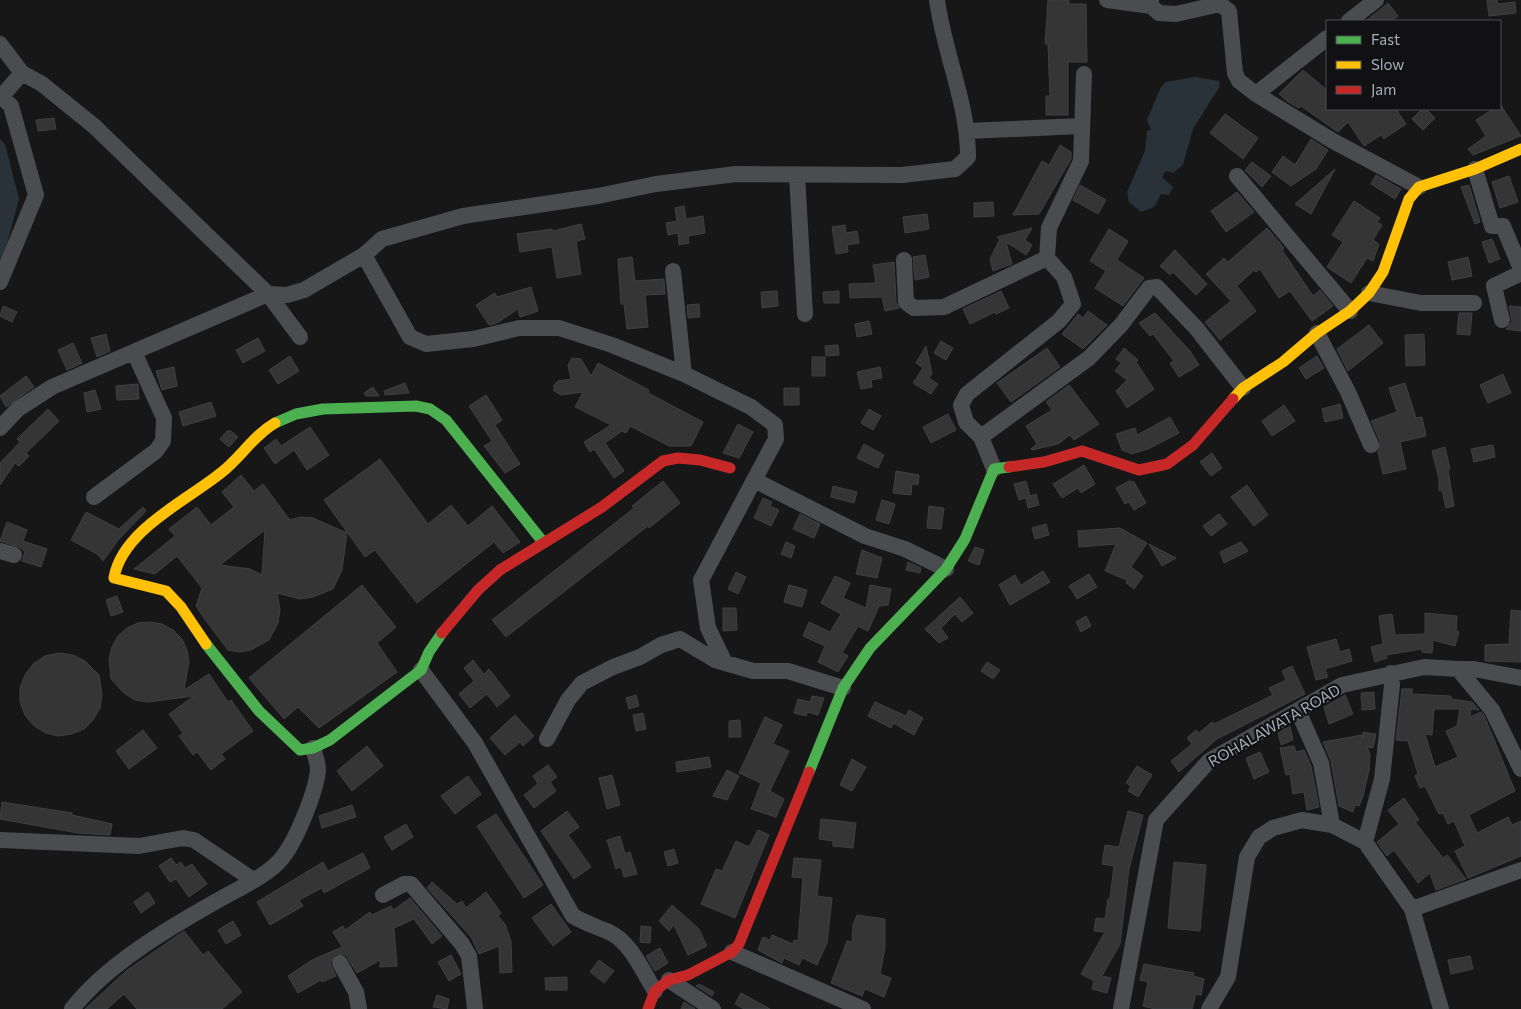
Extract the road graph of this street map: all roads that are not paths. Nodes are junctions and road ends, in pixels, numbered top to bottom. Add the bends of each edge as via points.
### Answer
1 (937, 0) edge
2 (1107, 0) edge
3 (1376, 0) edge
4 (1151, 3) edge
5 (1350, 20) edge
6 (1326, 39) edge
7 (0, 44) edge
8 (22, 73) junction
9 (1084, 74) dead end
10 (1256, 94) junction
11 (1, 96) edge
12 (1081, 126) junction
13 (968, 130) junction
14 (1521, 150) edge
15 (1475, 169) junction
16 (797, 175) junction
17 (1237, 176) dead end
18 (1419, 187) junction
19 (364, 255) junction
20 (1047, 258) junction
21 (904, 260) dead end
22 (674, 271) dead end
23 (1521, 271) edge
24 (0, 282) edge
25 (1369, 293) junction
26 (268, 294) junction
27 (1474, 303) dead end
28 (1350, 311) junction
29 (805, 314) dead end
30 (1502, 320) dead end
31 (1317, 333) junction
32 (300, 337) dead end
33 (134, 352) junction
34 (684, 374) junction
35 (1244, 388) junction
36 (0, 428) edge
37 (981, 437) junction
38 (1370, 445) dead end
39 (730, 468) dead end
40 (994, 469) junction
41 (754, 480) junction
42 (94, 497) dead end
43 (543, 542) junction
44 (946, 569) junction
45 (724, 661) junction
46 (1458, 669) junction
47 (421, 670) junction
48 (1391, 673) junction
49 (1521, 678) edge
50 (843, 688) junction
51 (1298, 710) junction
52 (547, 740) dead end
53 (314, 748) junction
54 (1521, 769) edge
55 (1332, 825) junction
56 (0, 840) edge
57 (1365, 842) junction
58 (1521, 870) edge
59 (253, 880) junction
60 (383, 895) dead end
61 (1412, 910) junction
62 (732, 952) junction
63 (340, 963) dead end
64 (669, 980) junction
65 (655, 991) junction
66 (72, 1009) edge
67 (359, 1009) edge
68 (474, 1009) edge
69 (648, 1009) edge
70 (713, 1009) edge
71 (863, 1009) edge
72 (1121, 1009) edge
73 (1209, 1009) edge
74 (1441, 1009) edge

1 - 13 street
2 - 4 street
3 - 5 street
4 - 10 street via 1159,13 1176,14 1220,4 1228,11 1239,81
6 - 10 street
7 - 8 street
8 - 11 street
8 - 26 street via 42,84 94,126
9 - 12 street
10 - 18 street via 1333,141
11 - 24 street via 11,106 36,199
12 - 13 street
12 - 20 street via 1081,161 1049,228
13 - 16 street via 968,157 955,169 902,176
14 - 15 street
15 - 18 street
15 - 23 street via 1492,226 1503,226
16 - 19 street via 736,174 699,178 463,216 382,239
16 - 29 street
17 - 28 street
18 - 25 street via 1409,199 1383,272
19 - 26 street via 304,290 287,295
19 - 34 street via 410,337 426,344 473,339 519,328 559,328
20 - 21 street via 944,308 914,308 906,302
20 - 37 street via 1064,277 1073,304 1059,320 967,394 961,405 966,422
22 - 34 street
23 - 30 street via 1494,286
25 - 27 street via 1421,303
25 - 28 street
26 - 32 street
26 - 33 street
28 - 31 street
31 - 35 street via 1283,362
31 - 38 street via 1348,392
33 - 36 street via 52,386 18,409
33 - 42 street via 164,418 163,441 156,451
34 - 41 street via 751,407 775,425 776,439
35 - 37 street via 1197,329 1157,287 1148,288 1121,324 1089,358
35 - 40 street via 1193,445 1167,464 1139,470 1082,451 1044,462
37 - 40 street
39 - 43 street via 700,460 678,458 663,461 602,507
40 - 44 street via 965,539
41 - 44 street via 865,536 905,549
41 - 45 street via 700,580 708,628
43 - 47 street via 500,570 478,590 429,652
43 - 53 street via 446,420 424,407 323,408 282,420 259,432 222,472 177,502 127,551 114,572 114,578 132,585 159,588 172,596 201,637 282,736 300,750
44 - 50 street via 870,648
45 - 50 street via 753,671 788,671
45 - 52 street via 704,655 680,639 661,644 640,658 582,683 568,700
46 - 48 street, ROHALAWATA ROAD via 1424,667
46 - 49 street, ROHALAWATA ROAD
46 - 54 street via 1492,710
47 - 53 street via 330,740
47 - 65 street via 475,743 573,916 622,942
48 - 51 street, ROHALAWATA ROAD via 1342,685
48 - 57 street via 1382,779
50 - 62 street via 739,944
51 - 55 street via 1320,763
51 - 72 street, ROHALAWATA ROAD via 1209,761 1156,820
53 - 59 street via 318,770 296,838 281,860
55 - 57 street
55 - 73 street via 1302,820 1273,828 1259,837 1247,858 1228,977
56 - 59 street via 139,846 183,838 194,840
57 - 61 street
58 - 61 street
59 - 66 street via 170,927 119,963
60 - 68 street via 404,884 411,884 462,944 469,956
61 - 74 street
62 - 64 street via 688,975
62 - 71 street
63 - 67 street via 356,992
64 - 65 street
64 - 70 street
65 - 69 street

